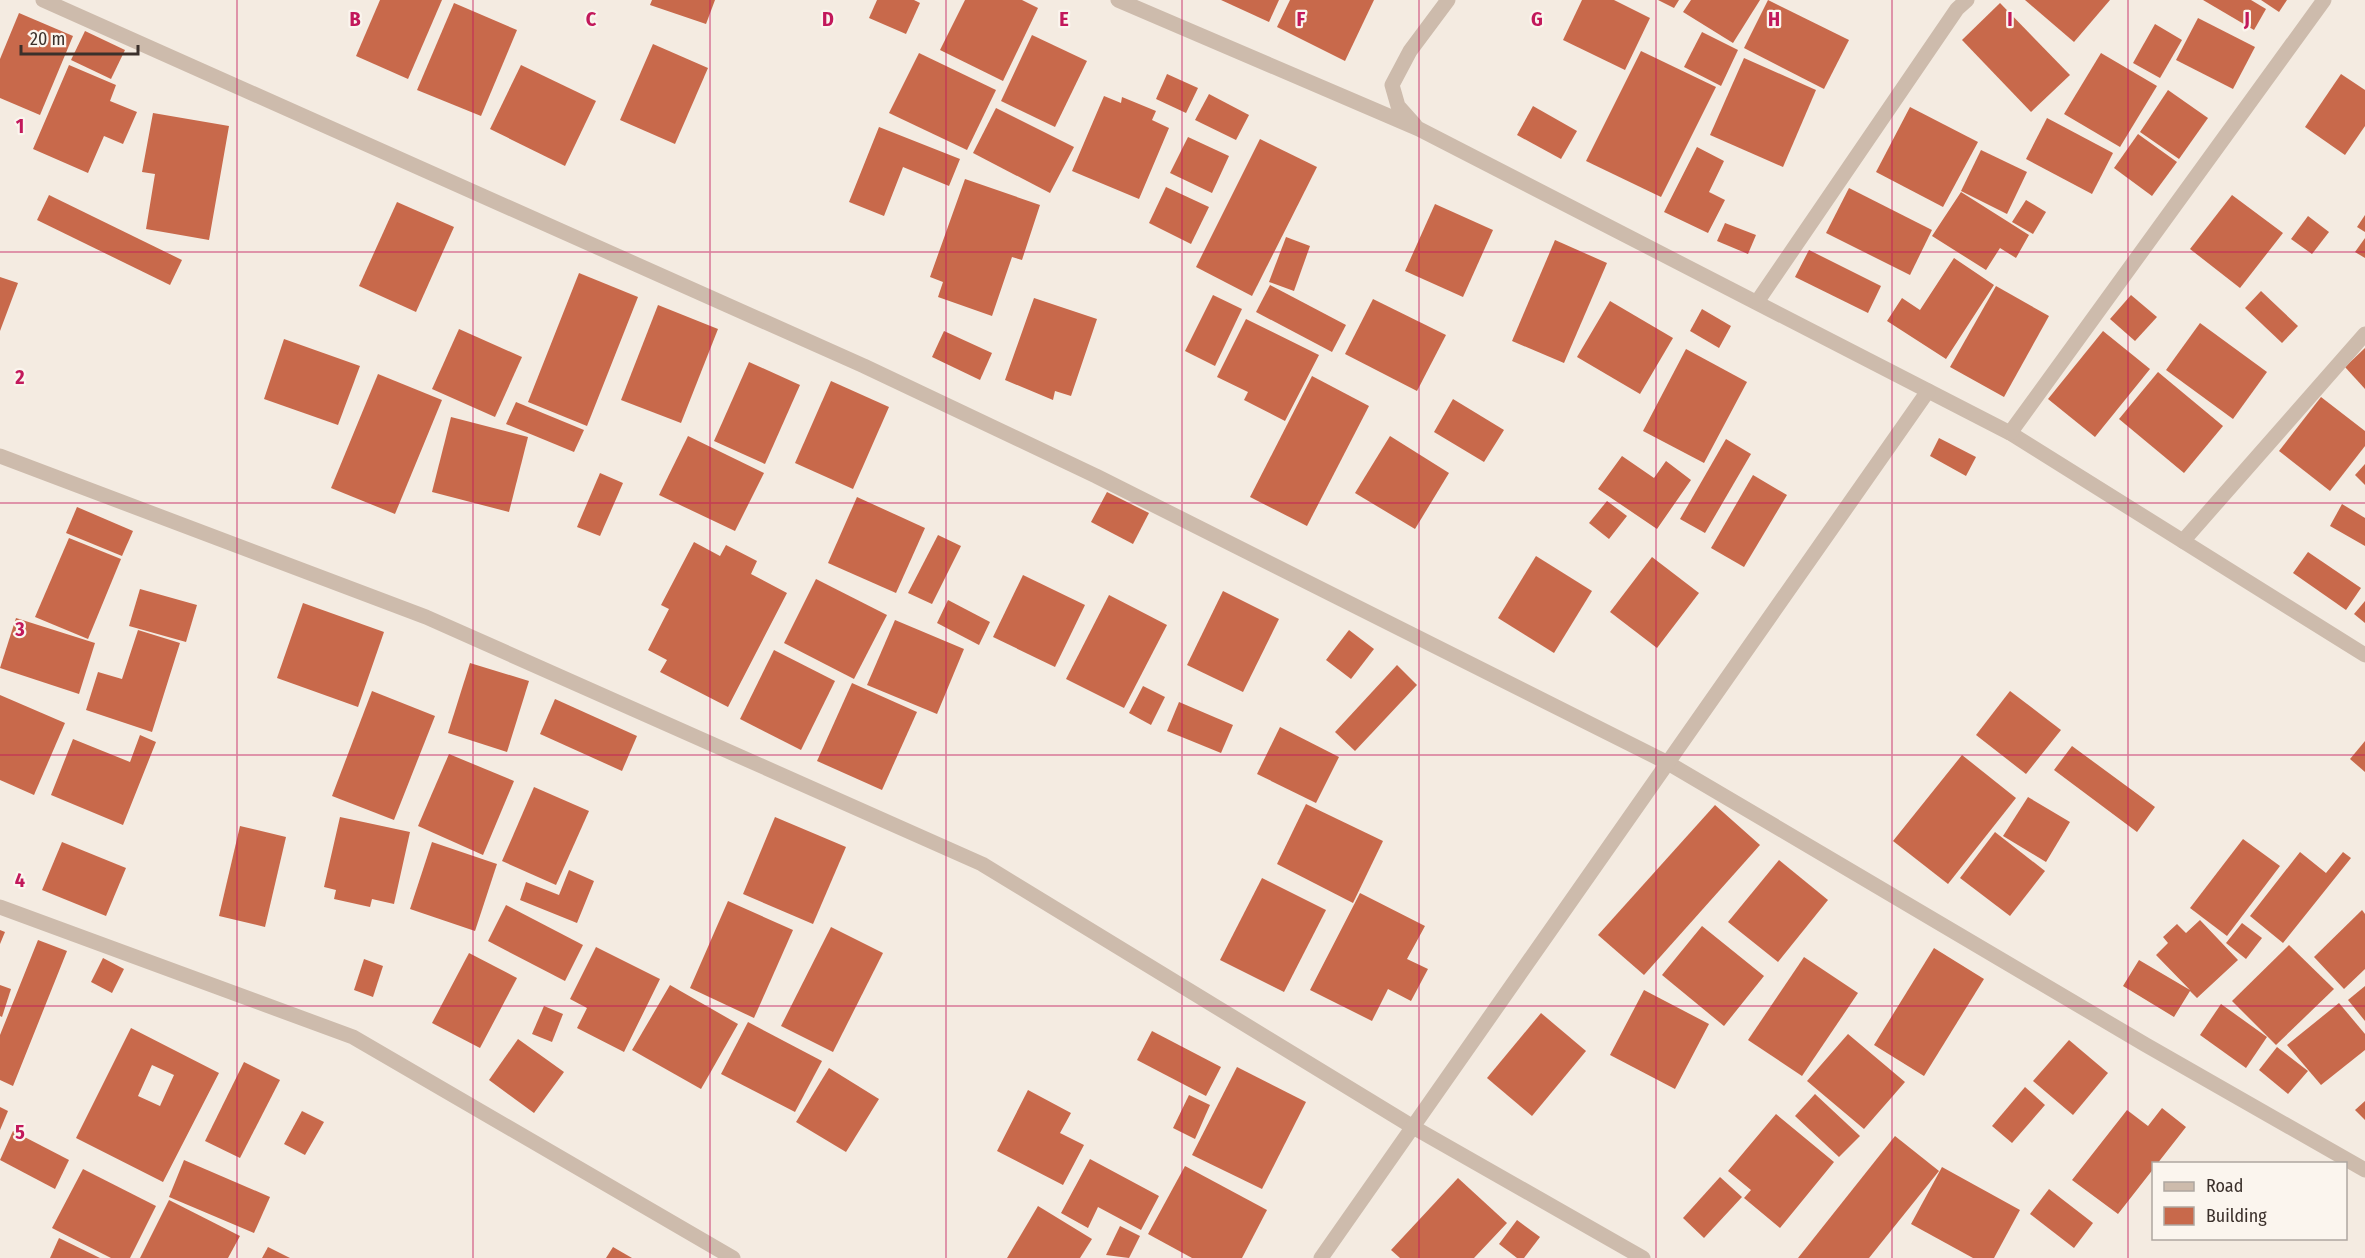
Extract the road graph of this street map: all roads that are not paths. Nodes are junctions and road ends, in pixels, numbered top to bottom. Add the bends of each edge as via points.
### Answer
1 (43, 0) edge
2 (1118, 0) edge
3 (1448, 0) edge
4 (1966, 0) edge
5 (2324, 0) edge
6 (1419, 129) junction
7 (1757, 302) junction
8 (2365, 334) edge
9 (1928, 391) junction
10 (2010, 433) junction
11 (0, 456) edge
12 (2183, 541) junction
13 (2365, 656) edge
14 (1668, 763) junction
15 (0, 907) edge
16 (1413, 1127) junction
17 (2365, 1170) edge
18 (733, 1258) edge
19 (1321, 1258) edge
20 (1643, 1258) edge

1 - 14 street via 864,366 1107,481
2 - 6 street
3 - 6 street via 1410,51 1392,85 1398,106
4 - 7 street
5 - 10 street
6 - 7 street
7 - 9 street
8 - 12 street
9 - 10 street
9 - 14 street
10 - 12 street
11 - 16 street via 426,617 982,864
12 - 13 street
14 - 16 street
14 - 17 street
15 - 18 street via 353,1037
16 - 19 street
16 - 20 street

